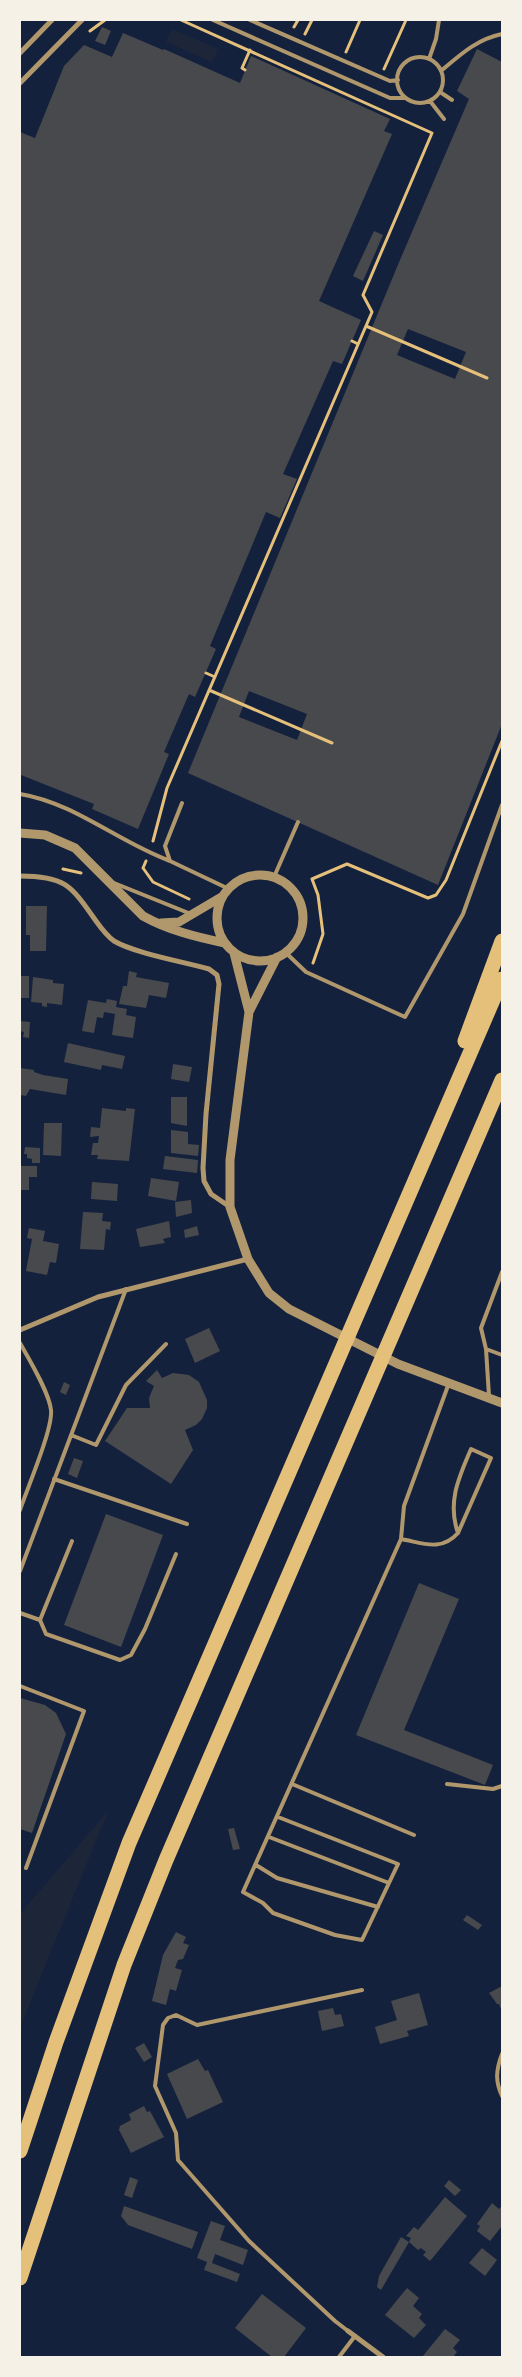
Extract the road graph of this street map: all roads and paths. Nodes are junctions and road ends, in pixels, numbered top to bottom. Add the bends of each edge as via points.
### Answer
1 (52, 20) edge
2 (82, 20) edge
3 (181, 20) edge
4 (213, 20) edge
5 (250, 20) edge
6 (406, 20) edge
7 (439, 20) edge
8 (502, 34) edge
9 (250, 51) junction
10 (20, 53) edge
11 (264, 57) junction
12 (429, 59) junction
13 (262, 62) dead end
14 (245, 70) dead end
15 (441, 71) junction
16 (380, 77) junction
17 (398, 80) junction
18 (20, 83) edge
19 (374, 90) junction
20 (440, 92) junction
21 (406, 98) junction
22 (452, 100) dead end
23 (430, 101) junction
24 (368, 103) junction
25 (444, 119) dead end
26 (366, 326) junction
27 (352, 341) dead end
28 (358, 344) junction
29 (487, 378) dead end
30 (206, 673) dead end
31 (215, 677) junction
32 (209, 690) junction
33 (502, 741) edge
34 (332, 742) dead end
35 (20, 794) edge
36 (182, 804) dead end
37 (502, 805) edge
38 (298, 822) dead end
39 (20, 834) edge
40 (150, 854) junction
41 (170, 861) junction
42 (20, 876) edge
43 (274, 877) junction
44 (106, 880) junction
45 (226, 892) junction
46 (193, 914) junction
47 (155, 923) junction
48 (502, 941) edge
49 (225, 943) junction
50 (234, 952) junction
51 (281, 955) junction
52 (306, 972) junction
53 (502, 979) edge
54 (248, 1012) junction
55 (502, 1080) edge
56 (408, 1198) junction
57 (230, 1208) junction
58 (248, 1259) junction
59 (502, 1272) edge
60 (126, 1289) junction
61 (20, 1330) edge
62 (20, 1343) edge
63 (166, 1344) dead end
64 (486, 1349) junction
65 (502, 1355) edge
66 (448, 1383) junction
67 (489, 1398) junction
68 (502, 1403) edge
69 (71, 1435) junction
70 (54, 1479) junction
71 (20, 1510) edge
72 (187, 1524) dead end
73 (458, 1533) junction
74 (401, 1539) junction
75 (72, 1541) dead end
76 (176, 1554) dead end
77 (20, 1571) edge
78 (20, 1613) edge
79 (40, 1620) junction
80 (20, 1686) edge
81 (292, 1784) junction
82 (447, 1784) dead end
83 (502, 1786) edge
84 (278, 1817) junction
85 (414, 1835) dead end
86 (269, 1837) junction
87 (256, 1865) junction
88 (26, 1868) dead end
89 (389, 1883) junction
90 (378, 1907) junction
91 (362, 1990) dead end
92 (502, 2054) edge
93 (502, 2096) edge
94 (20, 2151) edge
95 (20, 2278) edge
96 (348, 2331) joint
97 (355, 2336) junction
98 (339, 2357) edge
99 (383, 2357) edge

1 - 10 street
2 - 18 street
3 - 9 path
4 - 19 lane
5 - 16 lane
6 - 16 path
7 - 12 lane
8 - 15 lane via 470,47
9 - 11 path
9 - 14 path via 242,68
11 - 13 path
11 - 24 path
12 - 15 lane
12 - 17 lane via 421,57 407,62 400,70
15 - 20 lane via 443,85
16 - 17 lane
17 - 21 lane
19 - 21 lane via 390,98
19 - 24 path
20 - 22 lane
20 - 23 lane
21 - 23 lane via 422,103
23 - 25 lane
24 - 26 path via 432,133 363,295 372,312
26 - 28 path
26 - 29 path
27 - 28 path
28 - 31 path
30 - 31 path
31 - 32 path
32 - 34 path
32 - 40 path via 167,788
33 - 52 path via 446,880 436,894 428,898 347,864 312,879 318,895 323,934 312,966
35 - 40 lane via 37,797 74,812
36 - 41 lane via 165,846
37 - 52 lane via 463,914 405,1017
38 - 43 lane
39 - 44 street via 45,834 75,848
40 - 41 lane
40 - 46 path via 143,868 153,882 194,902
41 - 45 lane
42 - 57 street via 53,878 65,883 103,930 119,944 210,968 216,975 219,984 203,1168 204,1181 211,1194
43 - 45 street via 259,875 245,878
43 - 51 street via 292,890 302,909 298,937
44 - 46 lane
44 - 47 street via 143,916
45 - 46 street
45 - 49 street via 218,907 217,920
46 - 47 street via 179,922
47 - 49 street
48 - 56 highway
49 - 50 street
50 - 51 street via 248,959 263,961
50 - 54 street
51 - 52 lane
51 - 54 street
53 - 56 highway
54 - 57 street via 230,1160
55 - 95 highway via 159,1877 124,1965
56 - 94 highway via 129,1843
57 - 58 street
58 - 60 street
58 - 66 street via 269,1292 289,1309 398,1364
59 - 64 lane via 481,1328
60 - 61 street via 98,1297
60 - 69 lane
62 - 71 lane via 51,1409 50,1425
63 - 69 lane via 126,1385 96,1445
64 - 65 lane
64 - 67 lane
66 - 67 street
66 - 74 lane via 404,1506
67 - 68 street
69 - 70 lane
70 - 72 lane
70 - 77 lane
73 - 73 lane via 492,1458 471,1449 454,1487 453,1519
73 - 74 lane via 441,1545
74 - 81 lane
75 - 79 lane
76 - 79 lane via 131,1655 120,1660 46,1634
78 - 79 lane
80 - 88 lane via 84,1711
81 - 84 lane
81 - 85 lane
82 - 83 lane via 481,1788
84 - 86 lane
84 - 89 lane via 398,1864
86 - 87 lane
86 - 89 lane
87 - 90 lane via 277,1878
87 - 90 lane via 243,1892 273,1913 335,1935 362,1940
89 - 90 lane
91 - 96 lane via 197,2025 176,2015 168,2018 163,2025 155,2086 176,2133 178,2160 249,2241
92 - 93 lane via 496,2083
96 - 97 street
97 - 98 lane
97 - 99 street

